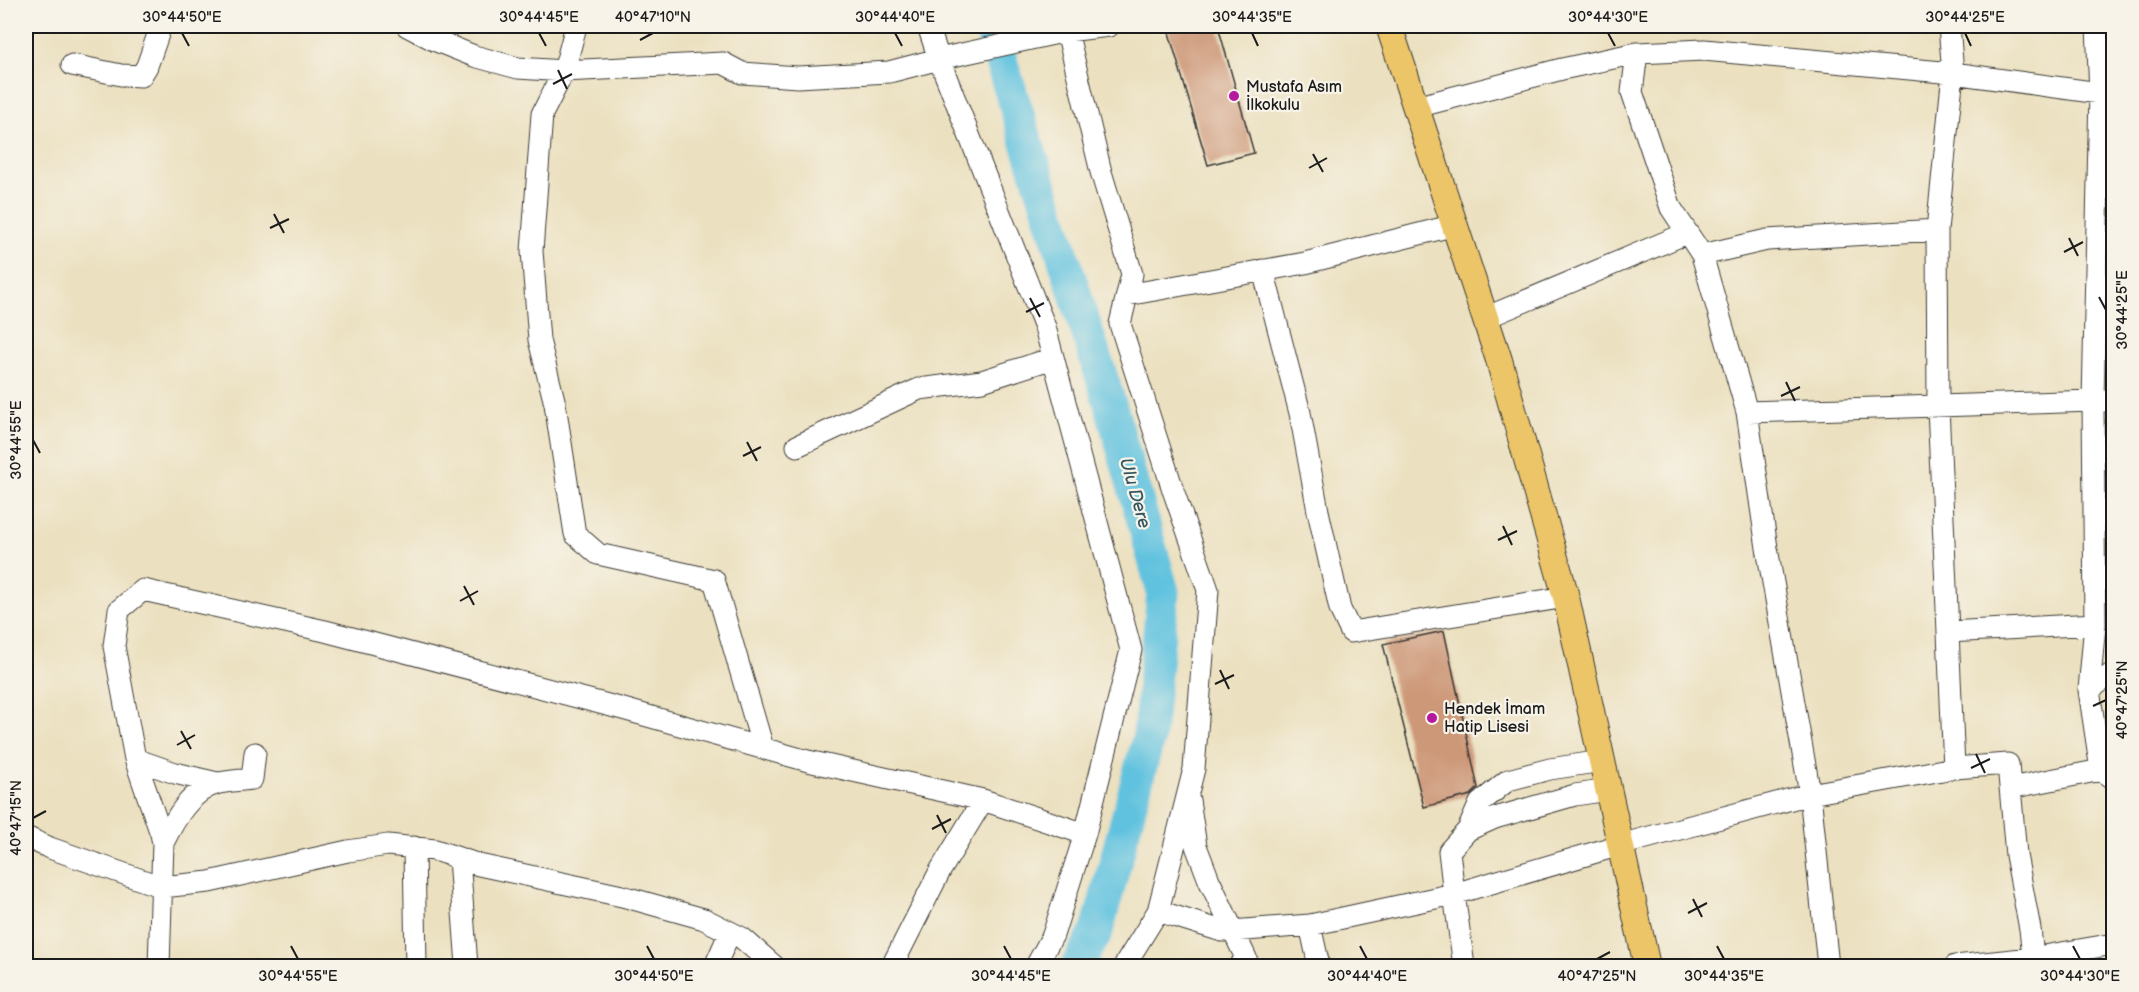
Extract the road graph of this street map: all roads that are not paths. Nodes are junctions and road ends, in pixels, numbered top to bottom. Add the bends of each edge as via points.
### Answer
1 (161, 26) edge
2 (407, 26) edge
3 (576, 26) edge
4 (928, 26) edge
5 (1109, 26) edge
6 (1389, 26) edge
7 (1949, 26) edge
8 (2097, 26) edge
9 (1066, 28) edge
10 (1637, 53) junction
11 (939, 58) junction
12 (72, 65) dead end
13 (564, 71) junction
14 (1953, 73) junction
15 (2107, 94) edge
16 (1416, 107) junction
17 (1455, 225) junction
18 (1937, 231) junction
19 (1687, 232) junction
20 (1702, 255) junction
21 (1263, 270) junction
22 (1127, 295) junction
23 (1485, 318) junction
24 (1053, 358) junction
25 (2103, 401) edge
26 (1938, 406) junction
27 (1747, 412) junction
28 (796, 446) dead end
29 (1566, 597) junction
30 (2095, 624) junction
31 (1948, 632) junction
32 (2114, 672) edge
33 (2089, 690) junction
34 (763, 748) junction
35 (255, 753) dead end
36 (135, 759) junction
37 (1602, 761) junction
38 (1954, 768) junction
39 (2108, 775) edge
40 (217, 783) junction
41 (2010, 788) junction
42 (1608, 790) junction
43 (1188, 791) junction
44 (1810, 794) junction
45 (983, 800) junction
46 (1468, 830) junction
47 (1085, 834) junction
48 (26, 837) edge
49 (162, 843) junction
50 (1620, 845) junction
51 (414, 848) junction
52 (459, 858) junction
53 (162, 887) junction
54 (1454, 894) junction
55 (1158, 910) junction
56 (1310, 925) junction
57 (1232, 931) junction
58 (730, 932) junction
59 (2114, 944) edge
60 (2033, 962) edge
61 (159, 966) edge
62 (416, 966) edge
63 (467, 966) edge
64 (715, 966) edge
65 (774, 966) edge
66 (892, 966) edge
67 (1036, 966) edge
68 (1124, 966) edge
69 (1240, 966) edge
70 (1319, 966) edge
71 (1464, 966) edge
72 (1647, 966) edge
73 (1828, 966) edge
74 (1956, 966) edge

1 - 12 street via 141,76
2 - 13 street via 474,56 518,68
3 - 13 street
4 - 11 street
5 - 9 street
6 - 16 main road
7 - 14 street
8 - 15 street
9 - 11 street
9 - 22 street via 1101,172 1132,274
10 - 14 street via 1704,50
10 - 16 street
10 - 19 street via 1632,92 1671,208
11 - 13 street via 889,72 798,77 742,73 723,63
11 - 24 street via 1045,327
13 - 34 street via 542,114 532,251 539,340 555,404 575,534 598,554 714,580
14 - 15 street
14 - 18 street
15 - 25 street
16 - 17 main road
17 - 21 street
17 - 23 main road
18 - 20 street via 1767,240
18 - 26 street
19 - 20 street
19 - 23 street
20 - 27 street
21 - 22 street
21 - 29 street via 1300,413 1340,609 1350,632
22 - 43 street via 1120,324 1208,590 1194,769
23 - 29 main road
24 - 28 street via 982,381 920,389
24 - 47 street via 1131,650
25 - 26 street
25 - 30 street
26 - 27 street
26 - 31 street
27 - 44 street
29 - 37 main road
30 - 31 street
30 - 33 street
31 - 38 street
32 - 33 street
33 - 39 street
34 - 36 street via 348,637 143,590 120,610 114,646
34 - 45 street
35 - 40 street via 252,779
36 - 40 street
36 - 49 street
37 - 42 main road
37 - 46 street via 1508,780 1480,802
38 - 41 street via 2008,764
38 - 44 street
39 - 41 street
40 - 49 street via 191,797
41 - 60 street
42 - 46 street via 1531,807
42 - 50 main road
43 - 55 street
43 - 57 street via 1196,846
44 - 50 street
44 - 73 street
45 - 47 street
45 - 66 street via 940,871
46 - 54 street via 1449,851
47 - 67 street via 1053,935
48 - 53 street
49 - 53 street
50 - 54 street
50 - 72 main road
51 - 52 street
51 - 53 street via 388,845 209,882
51 - 62 street
52 - 58 street via 642,902 704,919
52 - 63 street
53 - 61 street
54 - 56 street
54 - 71 street
55 - 57 street
55 - 68 street
56 - 57 street
56 - 70 street
57 - 69 street via 1246,958
58 - 64 street
58 - 65 street
59 - 60 street
60 - 74 street

